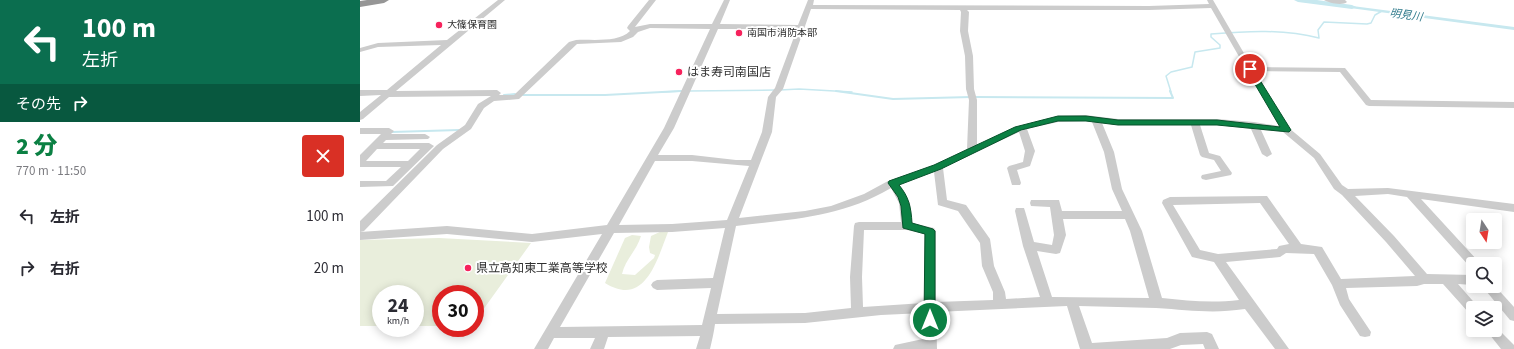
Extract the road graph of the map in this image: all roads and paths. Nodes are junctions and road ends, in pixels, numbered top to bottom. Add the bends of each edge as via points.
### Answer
1 (371, 0) edge
2 (384, 0) edge
3 (502, 0) edge
4 (653, 0) edge
5 (727, 0) edge
6 (1327, 0) edge
7 (1339, 0) edge
8 (360, 3) edge
9 (1212, 3) edge
10 (810, 4) edge
11 (962, 8) junction
12 (716, 26) junction
13 (802, 27) junction
14 (635, 30) junction
15 (449, 42) junction
16 (360, 50) edge
17 (1250, 69) junction
18 (523, 92) junction
19 (360, 93) edge
20 (388, 93) junction
21 (1514, 106) edge
22 (360, 117) edge
23 (1096, 120) junction
24 (1194, 121) junction
25 (1254, 125) junction
26 (1022, 128) junction
27 (1286, 130) junction
28 (360, 131) edge
29 (384, 137) junction
30 (425, 137) dead end
31 (375, 146) junction
32 (972, 149) junction
33 (1267, 154) dead end
34 (651, 158) junction
35 (360, 163) edge
36 (756, 163) junction
37 (409, 164) junction
38 (938, 167) junction
39 (1206, 177) dead end
40 (892, 183) junction
41 (1016, 183) dead end
42 (360, 184) edge
43 (1346, 192) junction
44 (1410, 194) junction
45 (1035, 203) dead end
46 (1514, 208) edge
47 (1020, 211) dead end
48 (1057, 215) junction
49 (1130, 216) junction
50 (732, 224) junction
51 (907, 226) junction
52 (360, 228) edge
53 (610, 229) junction
54 (360, 236) edge
55 (1029, 246) junction
56 (1298, 248) junction
57 (1468, 257) edge
58 (1218, 258) junction
59 (1424, 279) junction
60 (1446, 279) junction
61 (1466, 280) edge
62 (718, 283) junction
63 (1338, 284) junction
64 (657, 285) dead end
65 (1494, 293) edge
66 (1071, 301) junction
67 (1466, 301) edge
68 (1048, 302) junction
69 (1157, 303) junction
70 (1250, 303) junction
71 (1000, 304) junction
72 (929, 308) junction
73 (857, 312) junction
74 (1514, 316) edge
75 (709, 325) junction
76 (604, 332) junction
77 (1365, 332) dead end
78 (550, 333) junction
79 (1498, 337) edge
80 (930, 346) edge
81 (541, 349) edge
82 (596, 349) edge
83 (703, 349) edge
84 (900, 349) edge
85 (1087, 349) edge
86 (1092, 349) edge
87 (1212, 349) edge
88 (1282, 349) edge
89 (1509, 349) edge

1 - 8 highway
2 - 8 highway
3 - 15 street
4 - 14 street via 632,26
5 - 12 street
6 - 7 street via 1344,2
9 - 11 street
9 - 17 street
10 - 11 street
10 - 13 street
11 - 32 street via 965,12 964,31 972,97
12 - 13 street
12 - 14 street via 650,26
12 - 34 street via 686,92
13 - 36 street via 778,90 772,97 767,132
14 - 18 street via 621,40 583,41 572,44
15 - 16 street via 378,45
15 - 20 street
17 - 21 street via 1342,70 1369,102
17 - 27 street
18 - 20 street
18 - 52 street via 516,97 488,100 481,106 468,127 440,147
19 - 20 street
20 - 22 street
23 - 24 street
23 - 26 street via 1058,119
23 - 49 street via 1110,152 1117,189
24 - 25 street
24 - 39 street via 1205,155 1217,158 1227,173
25 - 27 street
25 - 33 street
26 - 32 street
26 - 41 street via 1030,151 1027,164 1012,168
27 - 43 street via 1313,152 1338,187
28 - 29 street via 388,130
29 - 30 street
29 - 31 street
31 - 35 street
31 - 37 street via 429,146
32 - 38 street
34 - 36 street
34 - 53 street
35 - 37 street
36 - 50 street
37 - 42 street via 389,184
38 - 40 street
38 - 71 street via 942,202 962,208 986,242 988,266 999,292
40 - 50 street via 868,196 805,215
40 - 51 street via 903,196
43 - 44 street via 1388,191
43 - 59 street
44 - 46 street
44 - 57 street
45 - 48 street via 1056,203
47 - 55 street
48 - 49 street
48 - 55 street via 1060,235 1056,250
49 - 69 street
50 - 53 street
50 - 62 street
51 - 72 street via 930,231
51 - 73 street via 859,226
53 - 54 street via 532,238 447,230
53 - 78 street
55 - 68 street
56 - 58 street via 1283,248 1280,253
56 - 58 street via 1263,199 1166,203 1196,254
56 - 63 street via 1318,250
58 - 70 street via 1231,282
59 - 60 street
59 - 63 street
60 - 61 street
60 - 67 street
62 - 64 street
62 - 75 street
63 - 77 street via 1344,301
65 - 74 street
66 - 68 street
66 - 69 street
66 - 85 street
68 - 71 street
69 - 70 street via 1223,307
70 - 88 street
71 - 72 street
72 - 73 street
72 - 80 street
73 - 75 street
75 - 76 street
75 - 83 street
76 - 78 street
76 - 82 street
78 - 81 street
79 - 89 street
80 - 84 street
86 - 87 street via 1168,344 1180,339 1207,338

